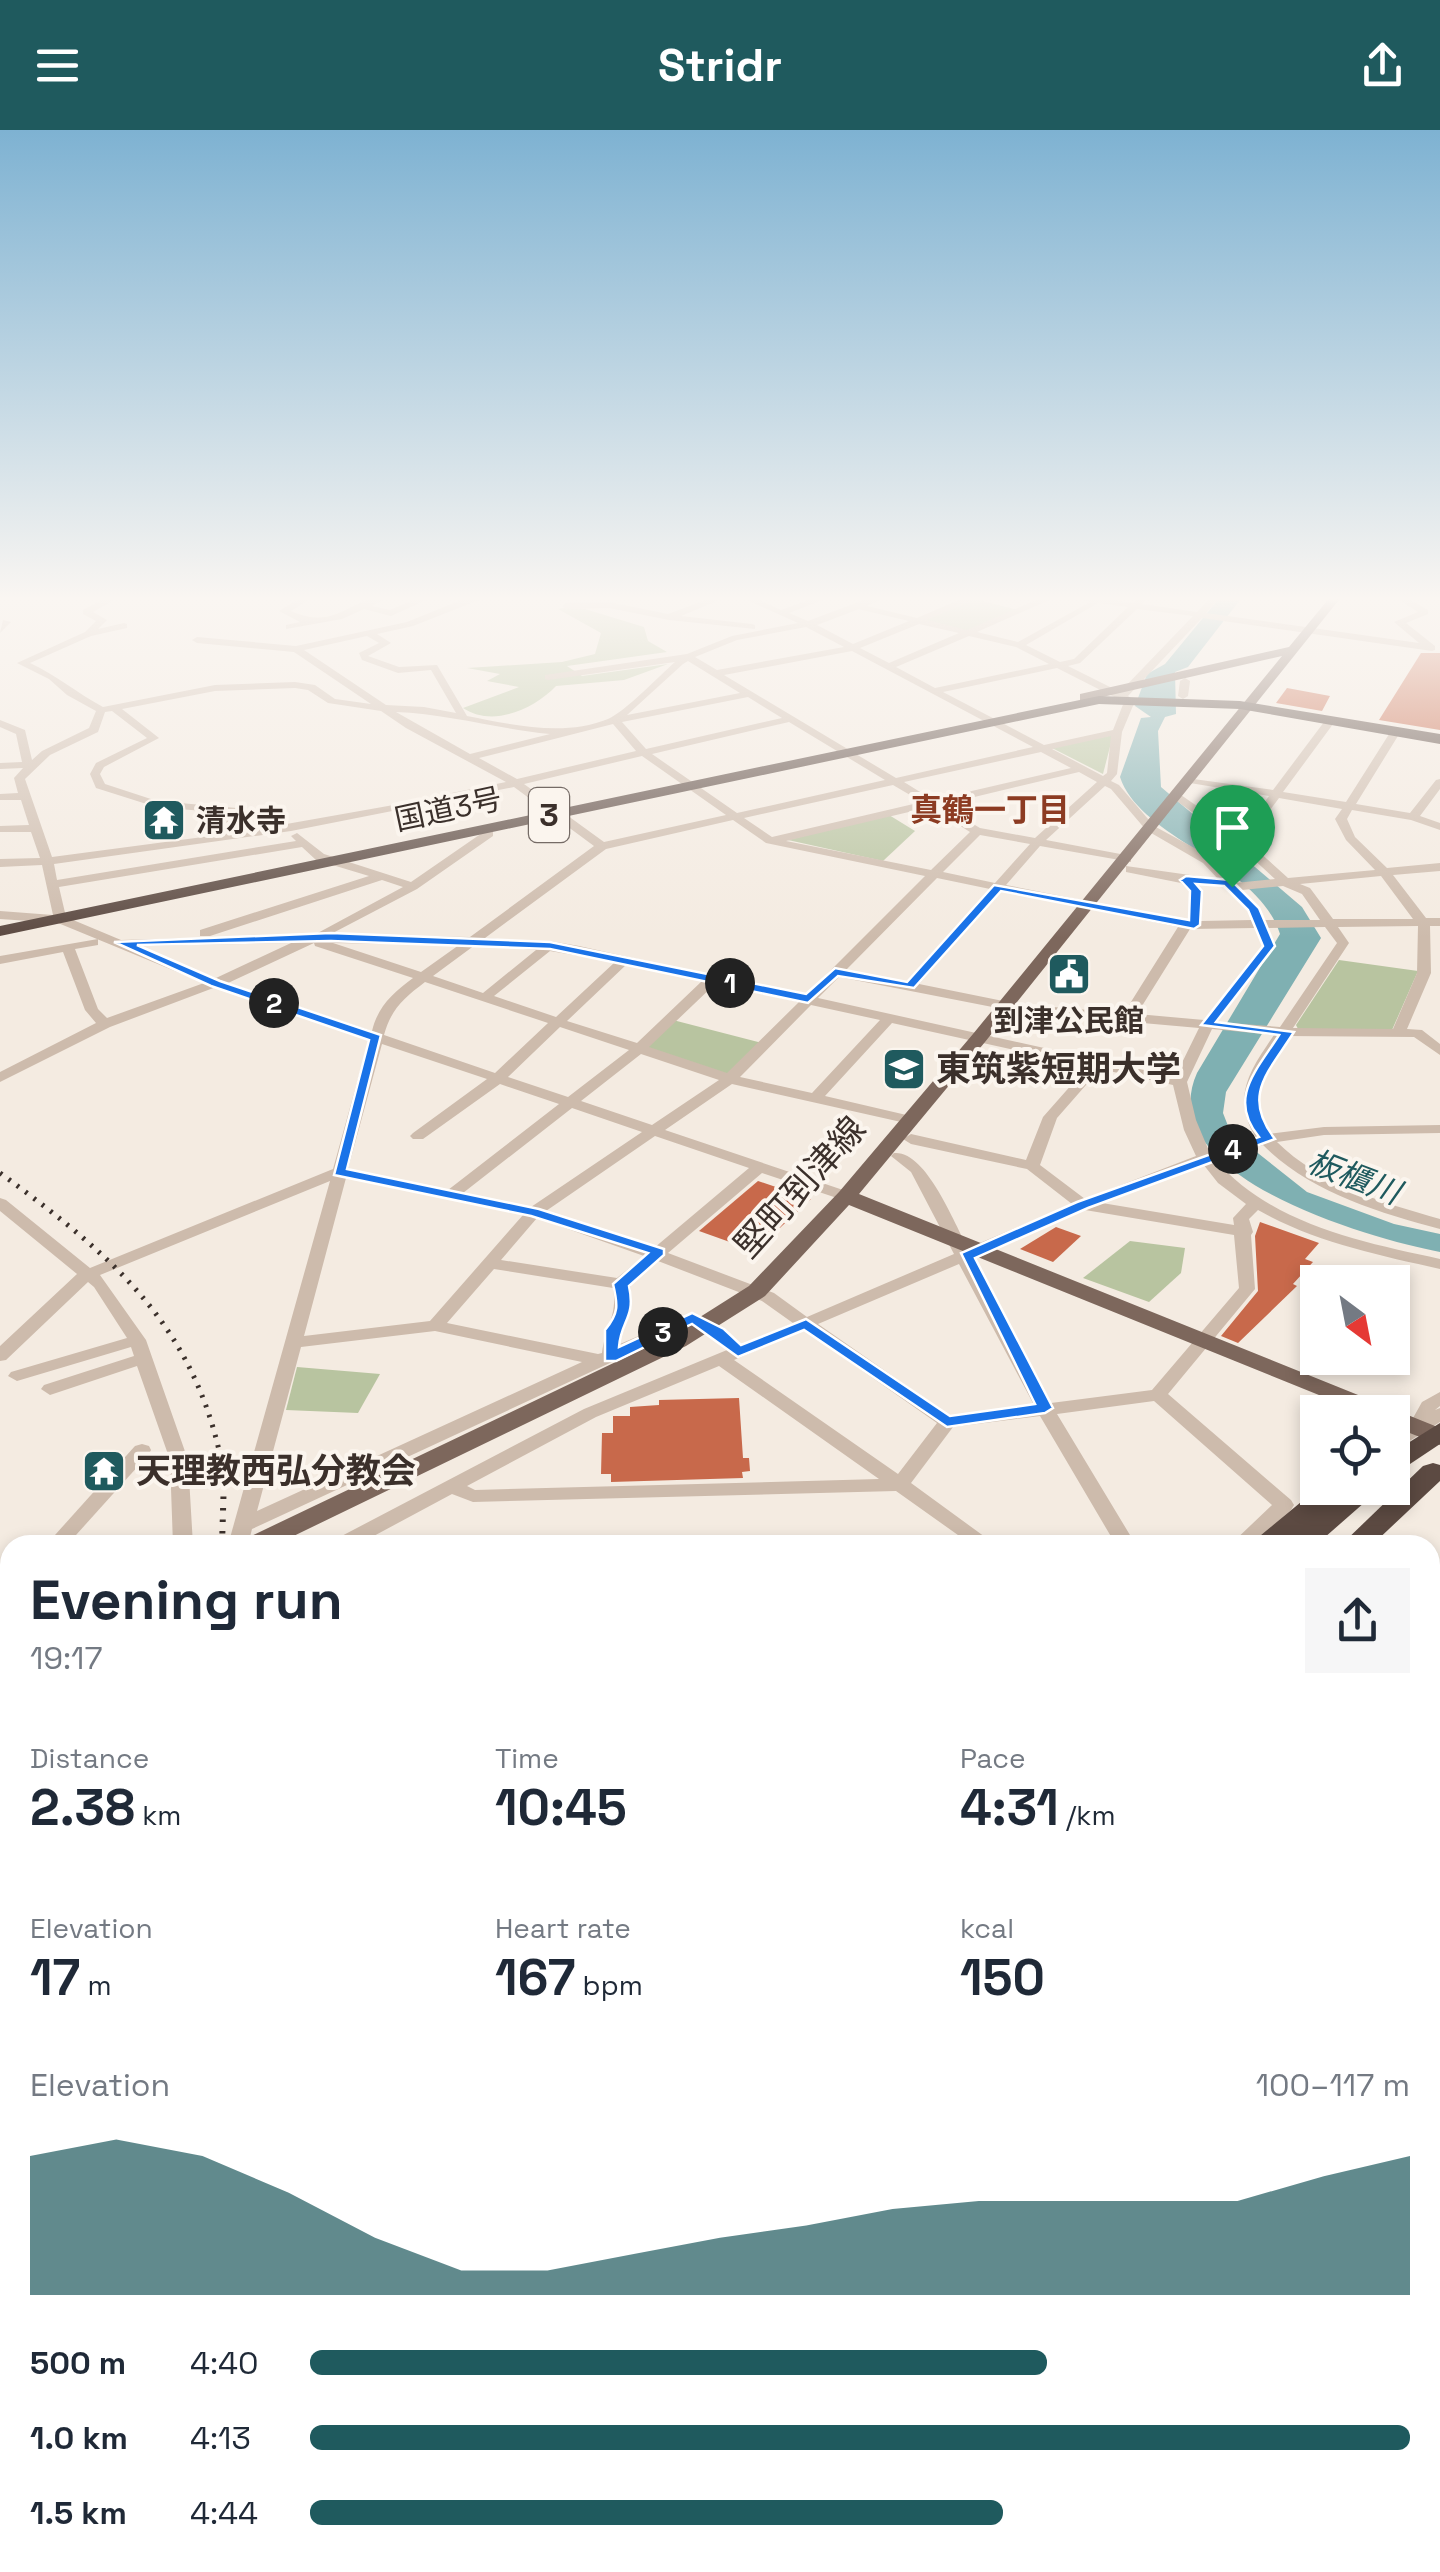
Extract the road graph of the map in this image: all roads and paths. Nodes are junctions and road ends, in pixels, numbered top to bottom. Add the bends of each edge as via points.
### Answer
1 (101, 710) joint
2 (117, 710) joint
3 (382, 710) edge
4 (390, 710) edge
5 (459, 710) edge
6 (627, 710) edge
7 (667, 710) edge
8 (775, 710) edge
9 (968, 710) edge
10 (1038, 710) edge
11 (1121, 710) edge
12 (1252, 710) edge
13 (1281, 710) edge
14 (1284, 710) edge
15 (393, 712) junction
16 (463, 717) junction
17 (532, 717) dead end
18 (615, 720) junction
19 (791, 720) junction
20 (987, 720) junction
21 (1331, 720) junction
22 (0, 723) edge
23 (518, 728) junction
24 (568, 732) junction
25 (1117, 732) junction
26 (1396, 732) junction
27 (1440, 738) edge
28 (1044, 749) junction
29 (640, 750) junction
30 (844, 750) junction
31 (471, 757) junction
32 (28, 765) junction
33 (0, 766) edge
34 (1080, 769) junction
35 (1101, 779) junction
36 (1195, 780) junction
37 (513, 781) junction
38 (896, 782) junction
39 (1440, 782) edge
40 (684, 784) junction
41 (24, 796) junction
42 (1278, 796) junction
43 (0, 797) edge
44 (1182, 800) junction
45 (930, 802) junction
46 (1347, 807) junction
47 (555, 811) junction
48 (733, 817) junction
49 (1412, 818) junction
50 (288, 826) junction
51 (1440, 827) edge
52 (33, 828) junction
53 (0, 829) edge
54 (485, 829) junction
55 (1156, 829) junction
56 (977, 831) junction
57 (226, 836) junction
58 (770, 841) junction
59 (1038, 842) junction
60 (1241, 842) junction
61 (304, 843) junction
62 (602, 846) junction
63 (326, 860) junction
64 (47, 861) junction
65 (0, 863) edge
66 (1129, 864) junction
67 (1440, 867) edge
68 (936, 873) junction
69 (1386, 873) junction
70 (379, 877) junction
71 (1186, 880) junction
72 (1282, 882) junction
73 (52, 884) junction
74 (1234, 885) junction
75 (414, 886) junction
76 (998, 887) junction
77 (1094, 907) junction
78 (72, 916) junction
79 (38, 920) junction
80 (3, 922) edge
81 (1440, 922) edge
82 (1424, 924) junction
83 (1190, 925) junction
84 (1334, 925) junction
85 (1264, 926) junction
86 (190, 938) junction
87 (310, 939) junction
88 (472, 941) junction
89 (106, 944) junction
90 (550, 945) junction
91 (68, 947) junction
92 (0, 960) edge
93 (624, 960) junction
94 (835, 972) junction
95 (423, 979) junction
96 (712, 979) junction
97 (216, 984) junction
98 (910, 986) junction
99 (483, 999) junction
100 (808, 999) junction
101 (1011, 1008) junction
102 (890, 1017) junction
103 (1129, 1017) junction
104 (554, 1021) junction
105 (105, 1024) junction
106 (1213, 1026) junction
107 (1282, 1031) junction
108 (1398, 1034) junction
109 (376, 1038) junction
110 (986, 1039) junction
111 (640, 1049) junction
112 (1440, 1051) edge
113 (1096, 1064) junction
114 (0, 1078) edge
115 (498, 1078) junction
116 (730, 1079) junction
117 (1180, 1082) junction
118 (816, 1098) junction
119 (569, 1102) junction
120 (1440, 1129) edge
121 (651, 1130) junction
122 (911, 1130) junction
123 (418, 1136) dead end
124 (1263, 1141) junction
125 (899, 1156) junction
126 (1208, 1156) junction
127 (1032, 1166) junction
128 (760, 1168) junction
129 (340, 1172) junction
130 (453, 1193) junction
131 (854, 1199) junction
132 (0, 1203) edge
133 (1256, 1203) junction
134 (1082, 1205) junction
135 (534, 1212) junction
136 (1440, 1224) edge
137 (1244, 1232) junction
138 (967, 1249) junction
139 (658, 1252) junction
140 (488, 1263) junction
141 (1440, 1264) edge
142 (86, 1275) junction
143 (621, 1284) junction
144 (762, 1294) junction
145 (806, 1324) junction
146 (435, 1326) junction
147 (713, 1328) junction
148 (1205, 1341) junction
149 (290, 1344) junction
150 (141, 1349) junction
151 (0, 1356) edge
152 (729, 1356) junction
153 (607, 1359) junction
154 (17, 1376) dead end
155 (50, 1389) dead end
156 (1158, 1395) junction
157 (1339, 1395) edge
158 (1440, 1398) edge
159 (558, 1404) junction
160 (1045, 1408) junction
161 (1440, 1414) edge
162 (947, 1422) junction
163 (1432, 1431) edge
164 (142, 1450) dead end
165 (1410, 1451) edge
166 (1438, 1463) edge
167 (1410, 1478) edge
168 (900, 1484) junction
169 (451, 1487) junction
170 (1310, 1505) edge
171 (1327, 1505) edge
172 (1346, 1505) edge
173 (1370, 1505) edge
174 (65, 1535) edge
175 (183, 1535) edge
176 (246, 1535) edge
177 (251, 1535) edge
178 (252, 1535) edge
179 (303, 1535) edge
180 (360, 1535) edge
181 (972, 1535) edge
182 (1120, 1535) edge
183 (1251, 1535) edge
184 (1275, 1535) edge
185 (1293, 1535) edge
186 (1310, 1535) edge
187 (1334, 1535) edge
188 (1362, 1535) edge

1 - 2 street
1 - 32 street via 88,735
2 - 57 street via 154,738 100,765 100,786 156,804 234,810 212,825
3 - 15 street
4 - 15 street
5 - 16 street
6 - 18 street
7 - 18 street
8 - 19 street
9 - 20 street
10 - 20 highway, 国道3号 / 3
11 - 25 street
12 - 36 main road, 堅町到津線
13 - 21 highway, 国道3号 / 3
14 - 27 highway, 国道3号 / 3
15 - 16 street
15 - 31 street
16 - 23 street
17 - 23 street
18 - 24 street
18 - 29 street
19 - 29 street
19 - 30 street
20 - 28 street
20 - 30 highway, 国道3号 / 3
21 - 26 highway, 国道3号 / 3
21 - 42 street
22 - 32 street via 21,732
23 - 24 street
24 - 31 street
25 - 28 street
25 - 35 street via 1112,774
26 - 27 highway, 国道3号 / 3
26 - 46 street
28 - 34 street
28 - 38 street
29 - 37 street
29 - 40 street
30 - 38 street
30 - 40 highway, 国道3号 / 3
31 - 37 street
32 - 33 street
32 - 41 street via 19,778
34 - 35 street
34 - 45 street
35 - 55 street
35 - 59 street
36 - 42 street
36 - 44 main road, 堅町到津線
37 - 47 street
37 - 50 street
38 - 45 street
38 - 48 street
39 - 49 street
40 - 47 highway, 国道3号 / 3
40 - 48 street
41 - 43 street
41 - 52 street
42 - 46 street
42 - 60 street
44 - 55 main road, 堅町到津線
44 - 60 street
45 - 56 street
45 - 58 street
46 - 49 street
46 - 69 street via 1342,828
47 - 54 highway, 国道3号 / 3
47 - 62 street
47 - 63 highway, 国道3号 / 3
48 - 58 street
48 - 62 street
49 - 51 street
50 - 57 street
50 - 61 street
52 - 53 street
52 - 64 street via 42,836
54 - 63 highway, 国道3号 / 3
54 - 75 street via 489,834
55 - 66 main road, 堅町到津線
55 - 74 street
56 - 59 street
56 - 68 street
57 - 64 street
58 - 68 street
59 - 66 street
59 - 76 street
60 - 72 street
61 - 63 street
61 - 73 street
62 - 88 street
63 - 70 street
63 - 78 highway, 国道3号 / 3
64 - 65 street
64 - 73 street
66 - 71 street
66 - 77 main road, 堅町到津線
67 - 69 street
68 - 76 street
68 - 94 street
69 - 72 street
69 - 82 street
70 - 75 street
70 - 86 street
71 - 74 street
71 - 83 street via 1196,891
72 - 74 street
72 - 84 street via 1306,891
73 - 78 street
74 - 85 street
75 - 87 street
76 - 77 street
76 - 98 street
77 - 83 street
77 - 101 main road, 堅町到津線
78 - 79 highway, 国道3号 / 3
78 - 89 street
79 - 80 highway, 国道3号 / 3
79 - 89 street
81 - 82 street
82 - 84 street
82 - 108 street via 1424,973
83 - 85 street
83 - 103 street
84 - 85 street
84 - 107 street via 1343,943
85 - 106 street via 1270,946
86 - 87 street
86 - 89 street
87 - 88 street
87 - 95 street
87 - 97 street
88 - 90 street
88 - 95 street
89 - 91 street
89 - 97 street
90 - 93 street
90 - 99 street
91 - 92 street
91 - 105 street via 92,1010
93 - 96 street
93 - 104 street
94 - 98 street
94 - 100 street
95 - 99 street
95 - 109 street via 395,998
96 - 100 street
96 - 111 street
97 - 105 street
97 - 109 street
98 - 101 street
99 - 104 street
100 - 102 street
100 - 116 street
101 - 103 street
101 - 110 main road, 堅町到津線
102 - 110 street
102 - 118 street
103 - 106 street
104 - 111 street
104 - 115 street
105 - 114 street
106 - 107 street
106 - 117 street
107 - 108 street
107 - 124 street via 1250,1092
108 - 112 street via 1417,1033
109 - 115 street
109 - 129 street
110 - 113 street
110 - 122 main road, 堅町到津線
111 - 116 street
111 - 119 street
113 - 117 street
113 - 127 street via 1050,1118
115 - 119 street
115 - 123 street
116 - 118 street
116 - 121 street
117 - 126 street
118 - 122 street
119 - 121 street
119 - 130 street
120 - 124 street via 1366,1128
121 - 128 street
121 - 135 street
122 - 125 main road, 堅町到津線
122 - 127 street
122 - 131 main road, 堅町到津線
124 - 126 street
124 - 136 street via 1333,1188
125 - 131 main road, 堅町到津線
125 - 138 street via 917,1169
126 - 133 street
126 - 134 street
127 - 134 street
128 - 131 street
128 - 139 street
129 - 130 street
129 - 142 street
129 - 149 street
130 - 135 street
131 - 138 main road
131 - 144 main road, 堅町到津線
132 - 142 street
133 - 137 street via 1241,1218
133 - 141 street via 1333,1237
134 - 137 street
134 - 138 street
135 - 139 street
135 - 140 street
137 - 148 street via 1247,1288
138 - 145 street
138 - 148 main road
138 - 160 street
139 - 143 street
139 - 144 street
140 - 143 street
140 - 146 street
142 - 150 street via 114,1301
142 - 151 street
143 - 153 street via 626,1307
144 - 145 street
144 - 147 main road, 堅町到津線
145 - 152 street
145 - 162 street
146 - 149 street
146 - 153 street
147 - 152 street
147 - 153 street via 692,1318
147 - 159 main road, 堅町到津線
148 - 156 street
148 - 157 main road
149 - 176 street
150 - 154 street
150 - 155 street
150 - 175 street via 179,1460
152 - 168 street
152 - 169 street via 590,1413
153 - 177 street
156 - 160 street
156 - 183 street via 1284,1505
158 - 163 street via 1428,1406
159 - 178 main road, 堅町到津線
159 - 179 main road, 堅町到津線
160 - 162 street
160 - 182 street
161 - 163 street
162 - 168 street
163 - 165 highway
164 - 174 street
166 - 167 highway
166 - 188 highway
168 - 169 street via 473,1496
168 - 181 street
169 - 180 street
170 - 184 highway
171 - 185 street
172 - 186 highway
173 - 187 highway

